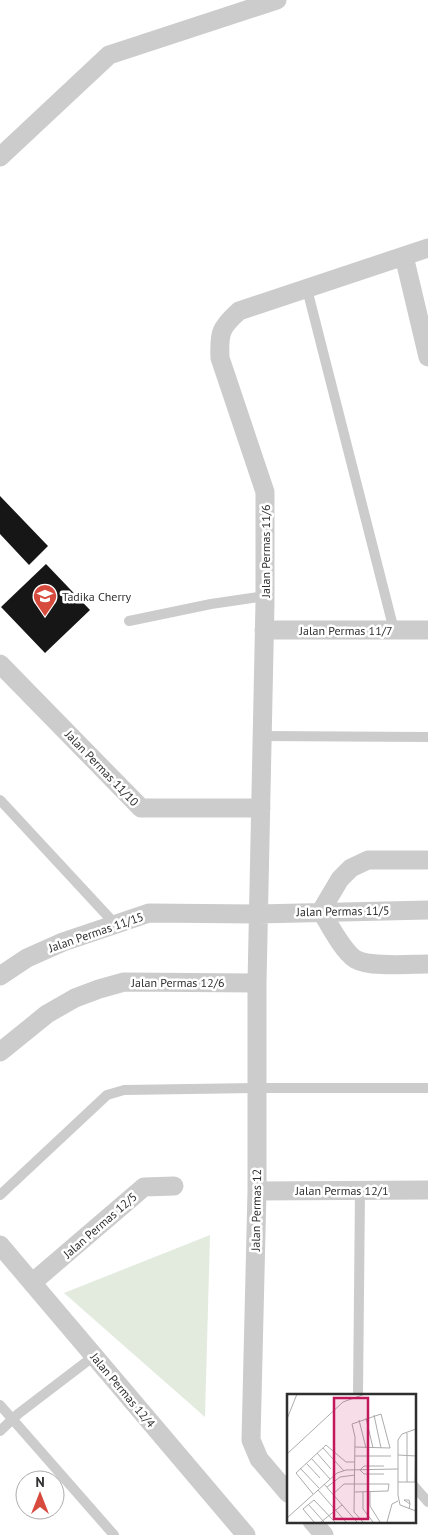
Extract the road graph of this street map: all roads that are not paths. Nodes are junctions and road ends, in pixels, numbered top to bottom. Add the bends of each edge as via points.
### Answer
1 (277, 0) edge
2 (0, 157) edge
3 (428, 248) edge
4 (404, 256) junction
5 (306, 289) junction
6 (428, 357) edge
7 (265, 596) junction
8 (129, 621) dead end
9 (264, 630) junction
10 (394, 630) junction
11 (428, 630) edge
12 (0, 664) edge
13 (262, 736) junction
14 (428, 737) edge
15 (0, 800) edge
16 (261, 808) junction
17 (428, 860) edge
18 (428, 910) edge
19 (321, 911) junction
20 (258, 914) junction
21 (116, 925) junction
22 (428, 964) edge
23 (0, 976) edge
24 (257, 983) junction
25 (0, 1052) edge
26 (257, 1088) junction
27 (428, 1088) edge
28 (174, 1186) dead end
29 (360, 1190) junction
30 (428, 1190) edge
31 (257, 1191) junction
32 (0, 1195) edge
33 (0, 1245) edge
34 (33, 1282) junction
35 (94, 1356) junction
36 (358, 1394) edge
37 (0, 1405) edge
38 (13, 1419) junction
39 (0, 1431) edge
40 (416, 1488) edge
41 (287, 1492) edge
42 (428, 1502) edge
43 (313, 1522) edge
44 (114, 1535) edge
45 (246, 1535) edge
46 (324, 1535) edge

1 - 2 street via 109,56
3 - 4 street, Jalan Permas 11/6
4 - 5 street, Jalan Permas 11/6
4 - 6 street
5 - 7 street, Jalan Permas 11/6 via 239,312 221,330 219,343 220,358 265,492
5 - 10 lane
7 - 8 lane
7 - 9 street, Jalan Permas 11/6
9 - 10 street, Jalan Permas 11/7
9 - 13 street, Jalan Permas 11/6
10 - 11 street, Jalan Permas 11/7
12 - 16 street, Jalan Permas 11/10 via 141,808
13 - 14 lane
13 - 16 street, Jalan Permas 11/6
15 - 21 lane
16 - 20 street, Jalan Permas 11/6
17 - 19 street via 368,860 351,868 340,879
18 - 19 street, Jalan Permas 11/5
19 - 20 street, Jalan Permas 11/5
19 - 22 street via 342,945 355,959 375,964
20 - 21 street, Jalan Permas 11/15 via 150,914
20 - 24 street, Jalan Permas 12
21 - 23 street, Jalan Permas 11/15 via 63,942 27,958
24 - 25 street, Jalan Permas 12/6 via 124,982 74,998 47,1014
24 - 26 street, Jalan Permas 12
26 - 27 lane
26 - 31 street, Jalan Permas 12
26 - 32 lane via 124,1090 107,1095
28 - 34 street, Jalan Permas 12/5 via 144,1187
29 - 30 street, Jalan Permas 12/1
29 - 31 street, Jalan Permas 12/1
29 - 36 lane
31 - 41 street, Jalan Permas 12 via 251,1440 259,1459
33 - 34 street, Jalan Permas 12/4
34 - 35 street, Jalan Permas 12/4
35 - 38 lane
35 - 45 street, Jalan Permas 12/4
37 - 38 lane
38 - 39 lane
38 - 44 lane
40 - 42 lane
43 - 46 street

